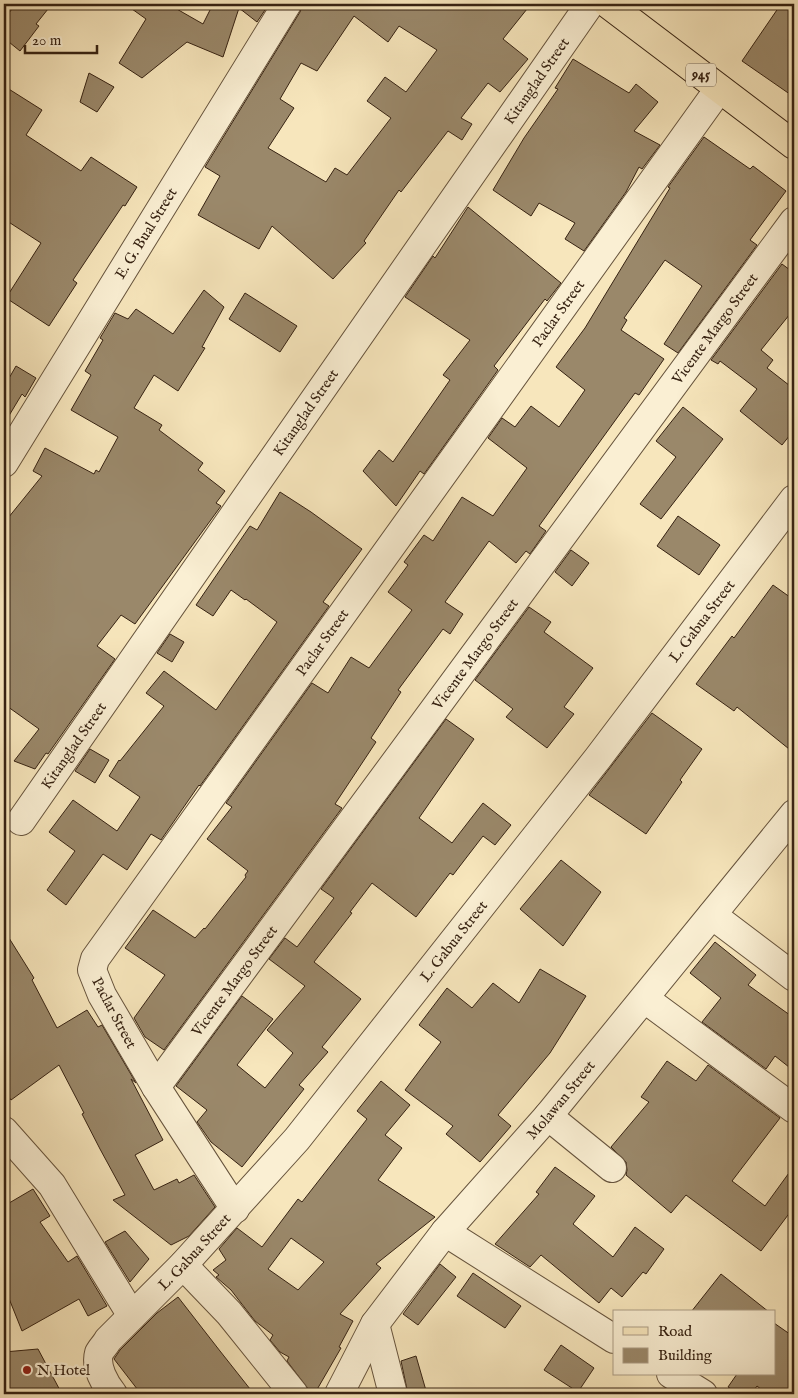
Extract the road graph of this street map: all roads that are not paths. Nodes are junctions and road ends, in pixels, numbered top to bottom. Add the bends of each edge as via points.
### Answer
1 (287, 4) edge
2 (590, 4) edge
3 (608, 4) edge
4 (719, 89) junction
5 (794, 146) edge
6 (794, 220) edge
7 (4, 463) edge
8 (794, 499) edge
9 (794, 814) edge
10 (21, 821) dead end
11 (712, 915) junction
12 (794, 977) edge
13 (645, 999) junction
14 (156, 1088) junction
15 (794, 1108) edge
16 (548, 1116) junction
17 (4, 1131) edge
18 (612, 1168) dead end
19 (236, 1209) junction
20 (446, 1232) junction
21 (183, 1265) junction
22 (132, 1316) junction
23 (375, 1324) junction
24 (613, 1338) edge
25 (674, 1376) edge
26 (113, 1394) edge
27 (294, 1394) edge
28 (339, 1394) edge
29 (393, 1394) edge
30 (703, 1394) edge

1 - 7 street, E. G. Bual Street
2 - 10 street, Kitanglad Street
3 - 4 main road, 945
4 - 5 main road, 945
4 - 14 street, Paclar Street via 95,958 92,970 102,996
6 - 14 street, Vicente Margo Street
8 - 19 street, L. Gabua Street via 586,774 297,1139
9 - 11 street, Molawan Street
11 - 12 street
11 - 13 street, Molawan Street
13 - 15 street
13 - 16 street, Molawan Street
14 - 19 street, Paclar Street
16 - 18 street
16 - 20 street, Molawan Street
17 - 22 street via 52,1185
19 - 21 street, L. Gabua Street
20 - 23 street, Molawan Street
20 - 24 street
21 - 22 street, L. Gabua Street
21 - 27 street via 229,1313
22 - 26 street, L. Gabua Street via 99,1354 99,1368
23 - 28 street, Molawan Street
23 - 29 street
25 - 30 street

